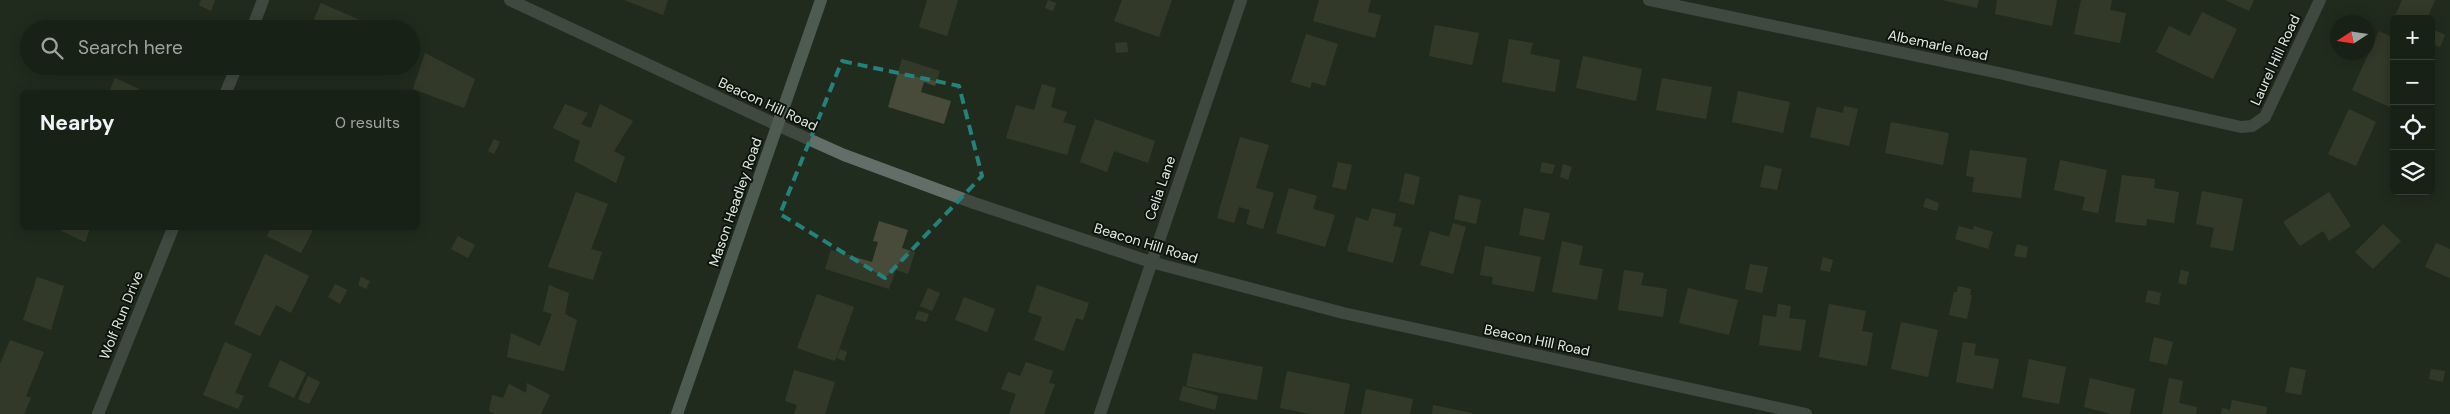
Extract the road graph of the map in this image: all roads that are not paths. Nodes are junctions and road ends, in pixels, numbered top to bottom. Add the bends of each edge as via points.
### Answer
1 (263, 0) edge
2 (510, 0) edge
3 (821, 0) edge
4 (1240, 0) edge
5 (1649, 0) edge
6 (2320, 0) edge
7 (255, 20) edge
8 (233, 75) edge
9 (227, 90) edge
10 (2220, 124) joint
11 (777, 125) junction
12 (172, 230) edge
13 (1150, 262) junction
14 (98, 414) edge
15 (677, 414) edge
16 (1100, 414) edge
17 (1806, 414) edge

1 - 7 street
2 - 11 street, Beacon Hill Road
3 - 11 main road, Mason Headley Road
4 - 13 street, Celia Lane
5 - 10 street, Albemarle Road via 1999,73
6 - 10 street, Laurel Hill Road via 2265,116 2252,126
8 - 9 street
11 - 13 street, Beacon Hill Road via 844,155 974,203
11 - 15 main road, Mason Headley Road
12 - 14 street, Wolf Run Drive
13 - 16 street, Celia Lane
13 - 17 street, Beacon Hill Road via 1343,313

